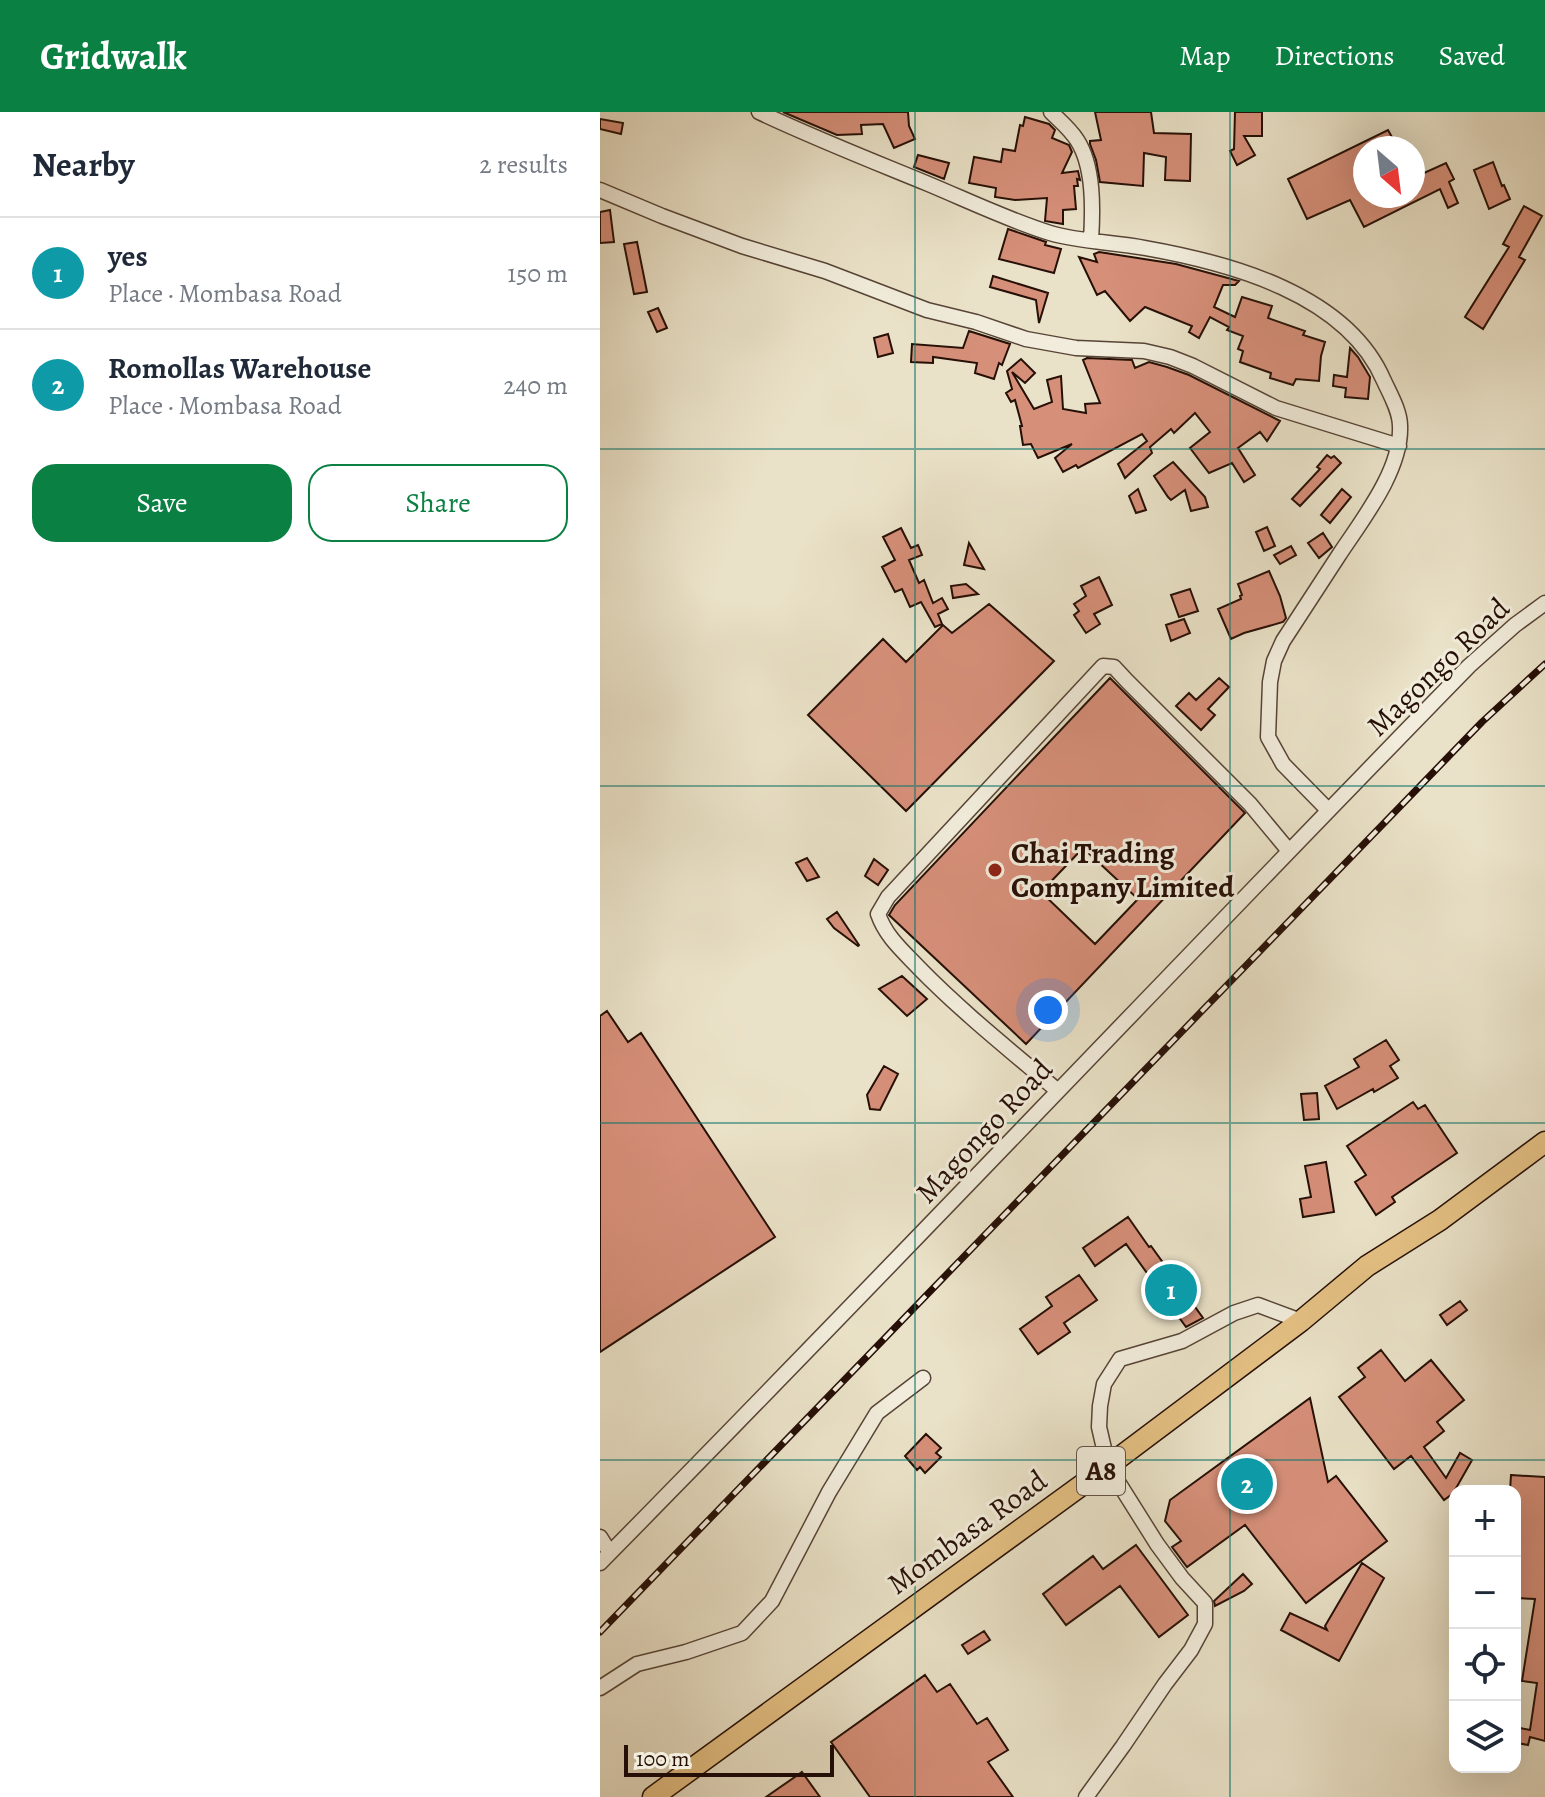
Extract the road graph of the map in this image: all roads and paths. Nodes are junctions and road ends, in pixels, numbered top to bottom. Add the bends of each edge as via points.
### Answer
1 (759, 112) edge
2 (1051, 112) edge
3 (600, 190) edge
4 (1091, 240) junction
5 (1399, 446) junction
6 (1545, 603) edge
7 (1328, 810) junction
8 (1289, 851) junction
9 (1058, 1091) junction
10 (1545, 1142) edge
11 (1301, 1321) junction
12 (923, 1378) dead end
13 (1108, 1466) junction
14 (600, 1537) edge
15 (605, 1558) edge
16 (600, 1688) edge
17 (653, 1797) edge
18 (1086, 1797) edge

1 - 4 street via 1024,224
2 - 4 street via 1076,139 1088,163
3 - 5 street via 927,310 1039,341 1170,357 1276,408
4 - 5 street via 1217,264 1294,292 1324,311 1365,347 1380,371 1401,423
5 - 7 street via 1374,501 1274,661 1268,737 1283,764
6 - 7 street, Magongo Road via 1469,666
7 - 8 street, Magongo Road
8 - 9 street, Magongo Road
8 - 9 street via 1250,804 1114,667 1103,666 888,897 878,914 891,938 946,996
9 - 15 street, Magongo Road
10 - 11 highway, Mombasa Road / A8 via 1367,1266
11 - 13 highway, Mombasa Road / A8
11 - 13 street via 1258,1305 1182,1341 1120,1359 1104,1384 1100,1406
12 - 16 street via 877,1413 772,1601 742,1633 637,1664
13 - 17 highway, Mombasa Road / A8
13 - 18 street via 1157,1544 1205,1603 1205,1624
14 - 15 street

